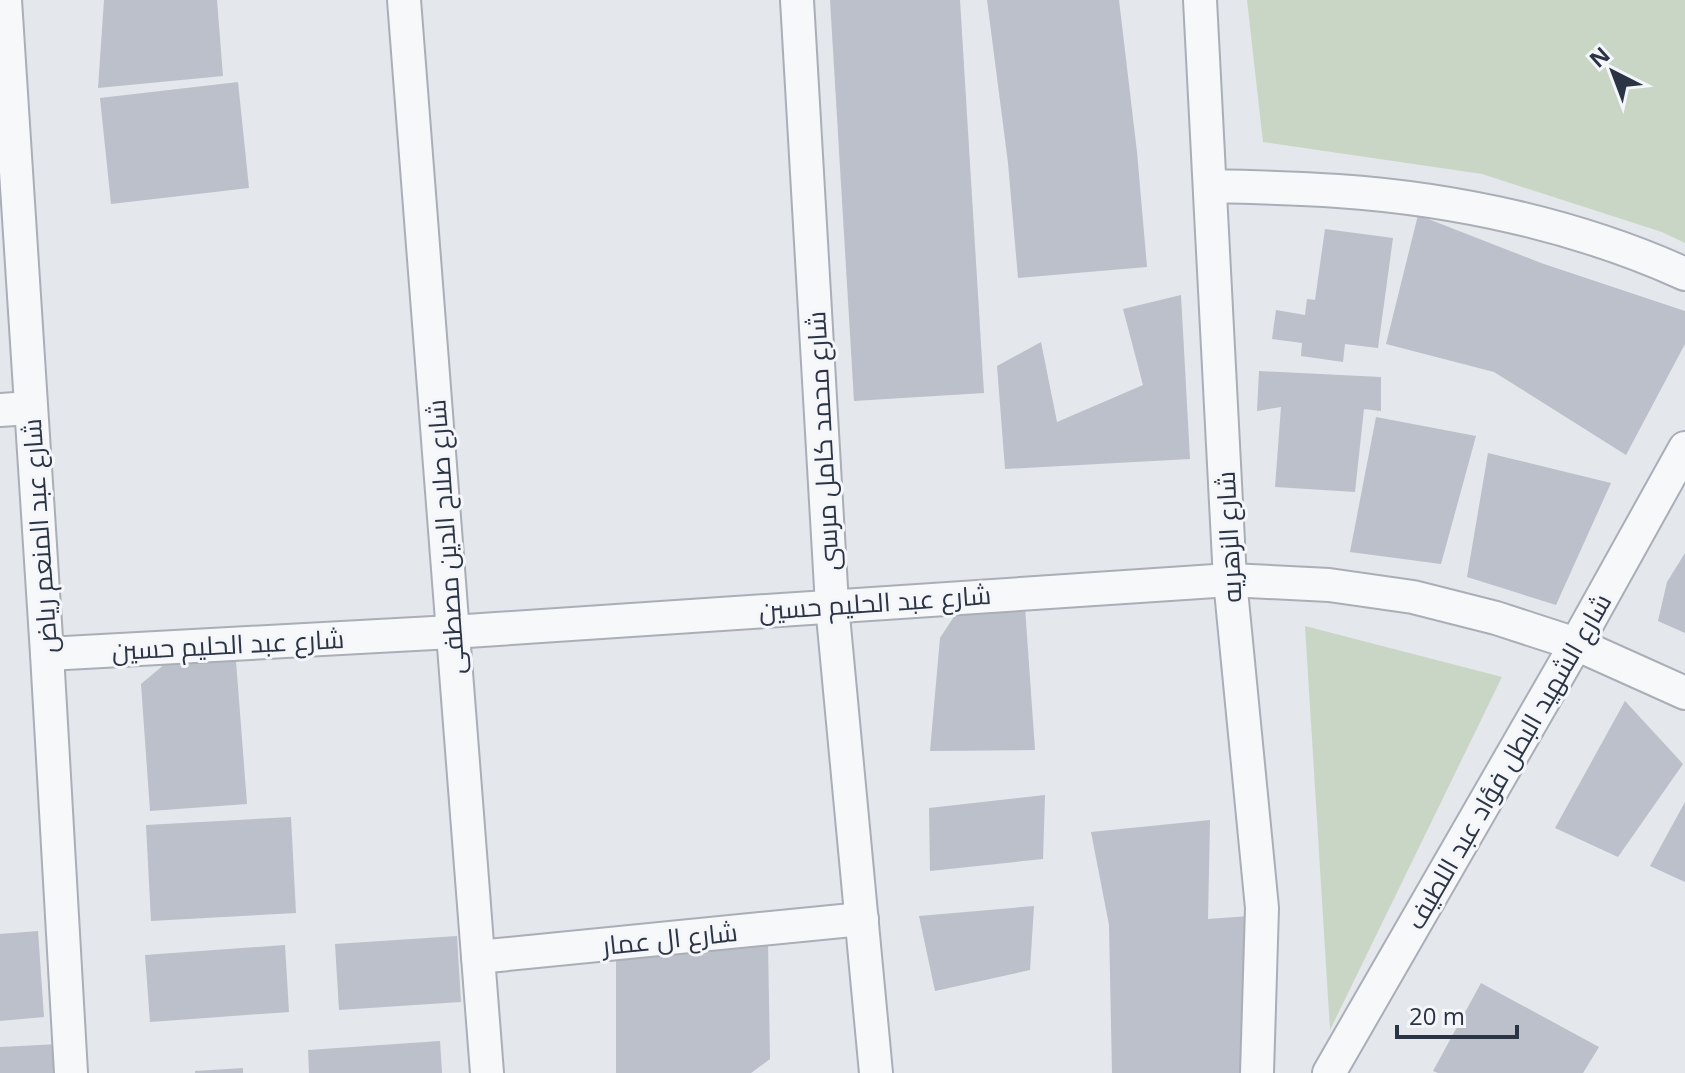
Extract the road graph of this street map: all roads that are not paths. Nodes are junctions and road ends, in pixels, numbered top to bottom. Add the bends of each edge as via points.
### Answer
1 (5, 0) edge
2 (404, 0) edge
3 (797, 0) edge
4 (1200, 0) edge
5 (1210, 186) junction
6 (1685, 274) edge
7 (15, 409) edge
8 (1685, 448) edge
9 (1230, 580) junction
10 (832, 605) junction
11 (452, 632) junction
12 (1576, 644) junction
13 (47, 654) junction
14 (1685, 693) edge
15 (862, 919) junction
16 (478, 957) junction
17 (71, 1073) edge
18 (487, 1073) edge
19 (876, 1073) edge
20 (1257, 1073) edge
21 (1329, 1073) edge

1 - 7 street, شارع عبد المنعم رياض
2 - 11 street, شارع صلاح الدين مصطفى
3 - 10 street, شارع محمد كامل مرسى
4 - 5 street, شارع الزهريه
5 - 6 street via 1339,191 1448,204 1556,228
5 - 9 street, شارع الزهريه
7 - 13 street, شارع عبد المنعم رياض
8 - 12 street, شارع الشهيد البطل فؤاد عبد اللطيف
9 - 10 street, شارع عبد الحليم حسين
9 - 12 street, شارع عبد الحليم حسين via 1329,585 1413,597
9 - 20 street, شارع الزهريه via 1262,908
10 - 11 street, شارع عبد الحليم حسين
10 - 15 street, شارع محمد كامل مرسى
11 - 13 street, شارع عبد الحليم حسين
11 - 16 street, شارع صلاح الدين مصطفى
12 - 14 street, شارع عبد الحليم حسين
12 - 21 street, شارع الشهيد البطل فؤاد عبد اللطيف
13 - 17 street, شارع عبد المنعم رياض
15 - 16 street, شارع ال عمار
15 - 19 street, شارع محمد كامل مرسى
16 - 18 street, شارع صلاح الدين مصطفى

